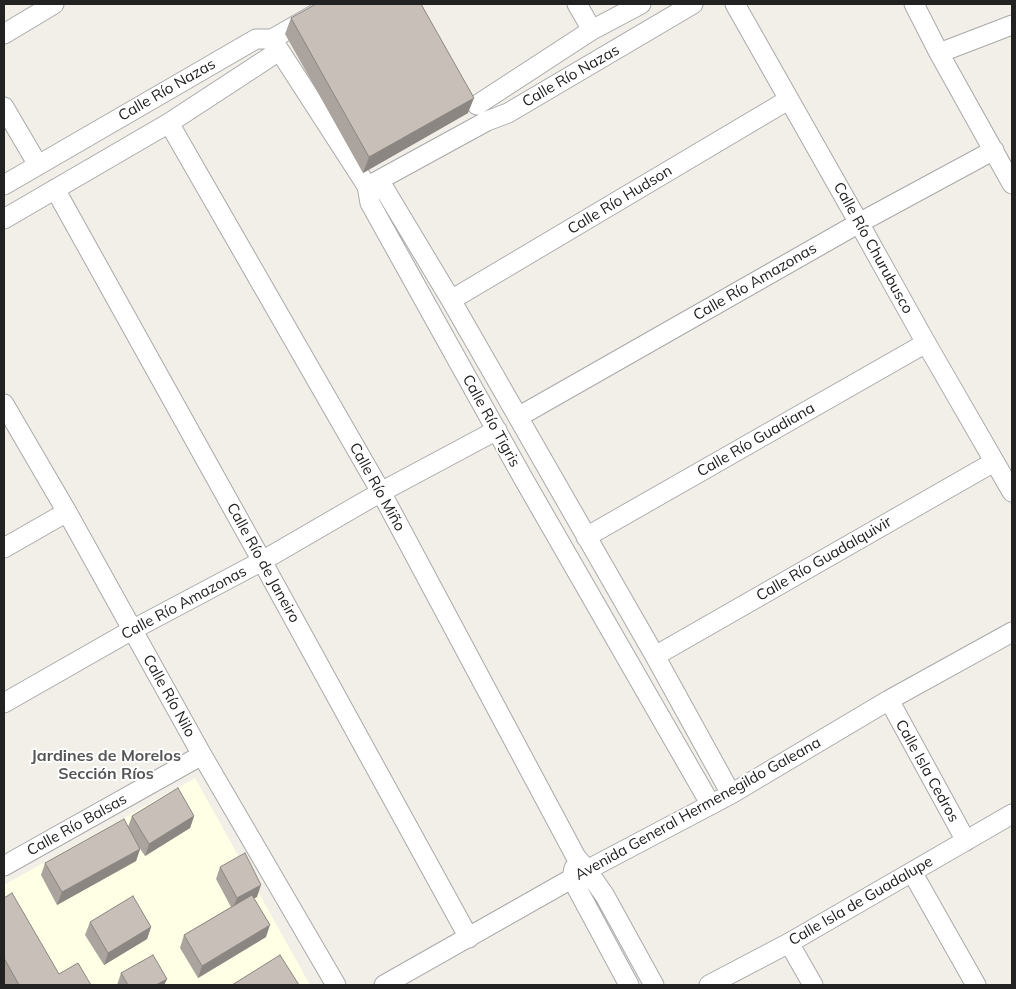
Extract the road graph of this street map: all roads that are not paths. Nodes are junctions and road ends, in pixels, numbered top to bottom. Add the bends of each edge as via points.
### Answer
1 (54, 4) edge
2 (333, 4) edge
3 (577, 4) edge
4 (641, 4) edge
5 (651, 4) edge
6 (693, 4) edge
7 (735, 4) edge
8 (914, 4) edge
9 (662, 22) junction
10 (1012, 25) edge
11 (592, 30) junction
12 (4, 34) edge
13 (276, 45) junction
14 (939, 53) junction
15 (467, 88) edge
16 (788, 100) junction
17 (4, 107) edge
18 (482, 113) junction
19 (169, 122) junction
20 (994, 150) junction
21 (38, 165) junction
22 (373, 183) junction
23 (1012, 184) edge
24 (4, 185) edge
25 (55, 189) junction
26 (4, 219) edge
27 (859, 223) junction
28 (451, 300) junction
29 (926, 343) junction
30 (4, 404) edge
31 (518, 418) junction
32 (497, 430) junction
33 (994, 462) junction
34 (546, 465) junction
35 (523, 478) junction
36 (381, 492) junction
37 (1012, 492) edge
38 (67, 512) junction
39 (586, 536) junction
40 (4, 548) edge
41 (262, 561) junction
42 (132, 630) junction
43 (1012, 632) edge
44 (655, 656) junction
45 (889, 700) junction
46 (4, 703) edge
47 (202, 755) junction
48 (731, 794) junction
49 (711, 805) junction
50 (1012, 814) edge
51 (966, 841) junction
52 (4, 866) edge
53 (579, 869) junction
54 (912, 872) junction
55 (469, 938) junction
56 (789, 942) junction
57 (336, 985) edge
58 (384, 985) edge
59 (630, 985) edge
60 (654, 985) edge
61 (709, 985) edge
62 (813, 985) edge
63 (976, 985) edge

1 - 12 street
2 - 13 street, Calle Río Nazas
3 - 11 street
4 - 11 street, Calle Río Nazas
5 - 9 street
6 - 9 street, Calle Río Nazas
7 - 16 street, Calle Río Churubusco
8 - 14 street
9 - 18 street, Calle Río Nazas via 508,113
10 - 14 street
11 - 18 street, Calle Río Nazas
13 - 19 street, Calle Río Nazas
13 - 21 street, Calle Río Nazas via 256,39
13 - 22 street, Calle Río Tigris
14 - 20 street
15 - 18 street
16 - 27 street, Calle Río Churubusco
16 - 28 street, Calle Río Hudson
17 - 21 street
18 - 22 street, Calle Río Nazas
19 - 25 street, Calle Río Nazas
19 - 36 street, Calle Río Miño
20 - 23 street
20 - 27 street, Calle Río Amazonas
21 - 24 street, Calle Río Nazas
22 - 28 street, Calle Río Tigris
22 - 32 street, Calle Río Tigris via 370,204
25 - 26 street, Calle Río Nazas
25 - 41 street, Calle Río de Janeiro
27 - 29 street, Calle Río Churubusco
27 - 31 street, Calle Río Amazonas
28 - 31 street, Calle Río Tigris
29 - 33 street, Calle Río Churubusco
29 - 39 street, Calle Río Guadiana
30 - 38 street, Calle Río Nilo
31 - 34 street, Calle Río Tigris
32 - 35 street, Calle Río Tigris
32 - 36 street, Calle Río Amazonas
33 - 37 street, Calle Río Churubusco
33 - 44 street, Calle Río Guadalquivir
34 - 35 street
34 - 39 street, Calle Río Tigris
35 - 49 street, Calle Río Tigris
36 - 41 street, Calle Río Amazonas
36 - 53 street, Calle Río Miño
38 - 40 street
38 - 42 street, Calle Río Nilo
39 - 44 street, Calle Río Tigris
41 - 42 street, Calle Río Amazonas
41 - 55 street, Calle Río de Janeiro
42 - 46 street, Calle Río Amazonas
42 - 47 street, Calle Río Nilo
43 - 45 street, Avenida General Hermenegildo Galeana
44 - 48 street, Calle Río Tigris
45 - 48 street, Avenida General Hermenegildo Galeana
45 - 51 street, Calle Isla Cedros
47 - 52 street, Calle Río Balsas
47 - 57 street, Calle Río Nilo
48 - 49 street, Avenida General Hermenegildo Galeana
49 - 53 street, Avenida General Hermenegildo Galeana
50 - 51 street, Calle Isla de Guadalupe
51 - 54 street, Calle Isla de Guadalupe
53 - 55 street, Avenida General Hermenegildo Galeana
53 - 59 street
53 - 60 street via 605,896
54 - 56 street, Calle Isla de Guadalupe
54 - 63 street
55 - 58 street, Avenida General Hermenegildo Galeana
56 - 61 street, Calle Isla de Guadalupe
56 - 62 street

